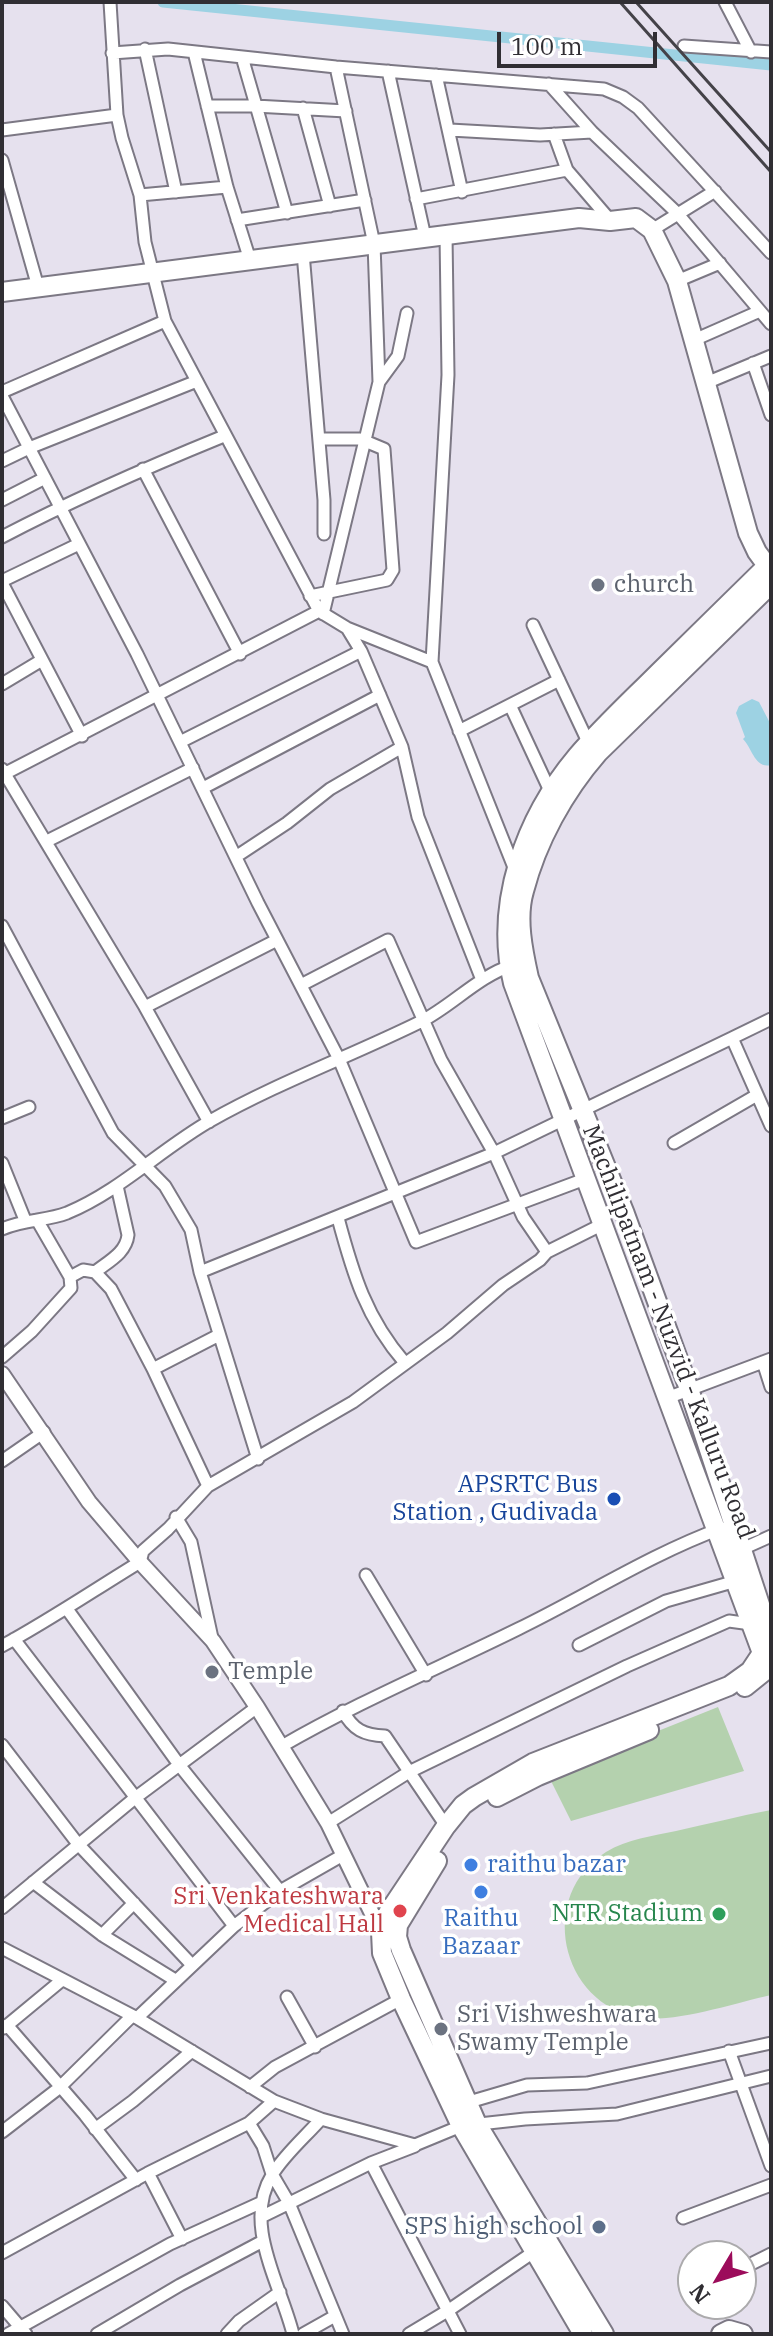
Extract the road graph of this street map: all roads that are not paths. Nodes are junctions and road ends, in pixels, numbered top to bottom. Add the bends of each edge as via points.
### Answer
1 (110, 2) edge
2 (725, 2) edge
3 (684, 46) dead end
4 (145, 49) junction
5 (194, 52) junction
6 (751, 52) junction
7 (771, 52) edge
8 (112, 53) junction
9 (242, 57) junction
10 (336, 67) junction
11 (388, 71) junction
12 (436, 75) junction
13 (549, 84) junction
14 (207, 106) junction
15 (255, 106) junction
16 (303, 108) junction
17 (346, 111) junction
18 (117, 115) junction
19 (2, 130) edge
20 (450, 130) junction
21 (592, 132) junction
22 (554, 134) junction
23 (2, 160) edge
24 (567, 170) junction
25 (227, 187) junction
26 (715, 191) junction
27 (176, 192) junction
28 (462, 192) junction
29 (140, 195) junction
30 (416, 199) junction
31 (365, 200) junction
32 (330, 206) junction
33 (287, 213) junction
34 (677, 213) junction
35 (237, 220) junction
36 (610, 221) junction
37 (652, 230) junction
38 (446, 235) junction
39 (425, 237) junction
40 (374, 244) junction
41 (303, 253) junction
42 (771, 253) edge
43 (250, 260) junction
44 (720, 263) junction
45 (153, 272) junction
46 (677, 281) junction
47 (38, 287) junction
48 (2, 292) edge
49 (760, 311) junction
50 (407, 313) dead end
51 (165, 321) junction
52 (771, 324) edge
53 (694, 340) junction
54 (771, 356) edge
55 (753, 363) junction
56 (197, 381) junction
57 (379, 382) junction
58 (706, 383) junction
59 (2, 394) edge
60 (771, 415) edge
61 (7, 421) edge
62 (224, 436) junction
63 (319, 439) junction
64 (365, 442) junction
65 (29, 448) junction
66 (2, 461) edge
67 (143, 469) junction
68 (45, 478) junction
69 (2, 500) edge
70 (61, 507) junction
71 (324, 534) dead end
72 (2, 537) edge
73 (79, 544) junction
74 (770, 571) edge
75 (2, 582) edge
76 (329, 592) junction
77 (310, 596) junction
78 (321, 613) junction
79 (533, 625) dead end
80 (347, 628) junction
81 (361, 651) junction
82 (240, 654) junction
83 (42, 660) junction
84 (432, 662) junction
85 (559, 680) junction
86 (2, 684) edge
87 (380, 695) junction
88 (158, 696) junction
89 (510, 705) junction
90 (459, 731) junction
91 (82, 736) junction
92 (180, 742) junction
93 (589, 744) junction
94 (402, 747) junction
95 (193, 768) junction
96 (3, 773) edge
97 (203, 788) junction
98 (551, 793) junction
99 (47, 841) junction
100 (237, 856) junction
101 (515, 871) junction
102 (2, 926) edge
103 (277, 940) junction
104 (517, 964) junction
105 (482, 980) junction
106 (301, 985) junction
107 (145, 1007) junction
108 (771, 1019) edge
109 (423, 1020) junction
110 (732, 1038) junction
111 (339, 1059) junction
112 (757, 1095) junction
113 (29, 1107) dead end
114 (583, 1112) junction
115 (2, 1118) edge
116 (209, 1122) junction
117 (563, 1122) junction
118 (771, 1126) edge
119 (674, 1143) dead end
120 (494, 1153) junction
121 (2, 1163) edge
122 (147, 1166) junction
123 (585, 1179) junction
124 (117, 1186) junction
125 (395, 1193) junction
126 (518, 1204) junction
127 (338, 1218) junction
128 (31, 1220) junction
129 (603, 1224) junction
130 (2, 1229) edge
131 (547, 1252) junction
132 (95, 1272) junction
133 (200, 1272) junction
134 (70, 1277) junction
135 (219, 1335) junction
136 (2, 1357) edge
137 (767, 1360) edge
138 (405, 1363) junction
139 (153, 1369) junction
140 (3, 1379) edge
141 (771, 1387) edge
142 (689, 1389) junction
143 (667, 1398) junction
144 (44, 1432) junction
145 (258, 1459) junction
146 (2, 1461) edge
147 (208, 1486) junction
148 (176, 1517) junction
149 (725, 1527) junction
150 (771, 1536) edge
151 (740, 1550) junction
152 (140, 1562) junction
153 (366, 1575) dead end
154 (736, 1581) junction
155 (67, 1609) junction
156 (751, 1624) junction
157 (771, 1638) edge
158 (14, 1639) junction
159 (213, 1641) junction
160 (579, 1645) dead end
161 (2, 1646) edge
162 (771, 1666) edge
163 (426, 1675) junction
164 (257, 1707) junction
165 (343, 1711) junction
166 (2, 1745) edge
167 (282, 1746) junction
168 (180, 1766) junction
169 (409, 1772) junction
170 (135, 1798) junction
171 (328, 1823) junction
172 (446, 1826) junction
173 (78, 1844) junction
174 (343, 1855) junction
175 (33, 1882) junction
176 (2, 1889) edge
177 (280, 1891) junction
178 (16, 1896) junction
179 (134, 1903) junction
180 (2, 1908) edge
181 (234, 1926) junction
182 (381, 1932) junction
183 (102, 1935) junction
184 (2, 1948) edge
185 (191, 1964) junction
186 (62, 1980) junction
187 (175, 1980) junction
188 (287, 1997) dead end
189 (401, 1999) junction
190 (134, 2017) junction
191 (4, 2028) edge
192 (771, 2043) edge
193 (315, 2047) junction
194 (192, 2051) junction
195 (729, 2051) junction
196 (771, 2076) edge
197 (741, 2083) junction
198 (250, 2087) junction
199 (59, 2088) junction
200 (274, 2101) junction
201 (469, 2102) junction
202 (321, 2119) junction
203 (249, 2123) junction
204 (469, 2125) junction
205 (95, 2129) junction
206 (2, 2132) edge
207 (415, 2145) junction
208 (371, 2163) junction
209 (771, 2166) edge
210 (148, 2173) junction
211 (272, 2174) junction
212 (136, 2180) junction
213 (771, 2185) edge
214 (260, 2203) junction
215 (289, 2203) junction
216 (261, 2217) junction
217 (683, 2218) dead end
218 (182, 2239) junction
219 (263, 2241) junction
220 (535, 2251) junction
221 (2, 2253) edge
222 (280, 2292) junction
223 (2, 2306) edge
224 (449, 2310) junction
225 (335, 2316) junction
226 (23, 2330) edge
227 (8, 2334) edge
228 (97, 2334) edge
229 (227, 2334) edge
230 (293, 2334) edge
231 (303, 2334) edge
232 (343, 2334) edge
233 (409, 2334) edge
234 (460, 2334) edge
235 (583, 2334) edge
236 (604, 2334) edge
237 (721, 2334) edge
238 (743, 2334) edge

1 - 8 street
2 - 6 street
3 - 6 street
4 - 5 street
4 - 8 street
4 - 27 street
5 - 9 street
5 - 14 street
6 - 7 street
8 - 18 street
9 - 10 street
9 - 15 street
10 - 11 street
10 - 17 street
11 - 12 street
11 - 30 street
12 - 13 street
12 - 20 street
13 - 21 street
13 - 26 street via 604,89 623,97
14 - 15 street
14 - 25 street
15 - 16 street
15 - 33 street
16 - 17 street
16 - 32 street
17 - 31 street
18 - 19 street
18 - 29 street
20 - 22 street
20 - 28 street
21 - 22 street
21 - 34 street
22 - 24 street
23 - 47 street
24 - 28 street
24 - 36 street
25 - 27 street
25 - 35 street
26 - 34 street
26 - 42 street
27 - 29 street
28 - 30 street
29 - 45 street
30 - 39 street
31 - 32 street
31 - 40 street
32 - 33 street
33 - 35 street
34 - 37 street
34 - 44 street
35 - 43 street
36 - 37 main road via 636,218
36 - 38 main road via 579,218
37 - 46 main road
38 - 39 main road
38 - 84 street via 448,375
39 - 40 main road
40 - 41 main road
40 - 57 street
41 - 43 main road
41 - 63 street
43 - 45 main road
44 - 46 street
44 - 49 street
45 - 47 main road
45 - 51 street
46 - 53 main road
47 - 48 main road
49 - 52 street
49 - 53 street
50 - 57 street via 398,356
51 - 56 street
51 - 59 street
53 - 58 main road
54 - 55 street
55 - 58 street
55 - 60 street
56 - 62 street
56 - 65 street
57 - 64 street
58 - 74 main road via 748,533
59 - 61 street
61 - 65 street
62 - 67 street
62 - 77 street
63 - 64 street
63 - 71 street
64 - 76 street
64 - 76 street via 384,449 393,570 387,580
65 - 66 street
65 - 68 street
67 - 70 street
67 - 82 street
68 - 69 street
68 - 70 street
70 - 72 street
70 - 73 street
73 - 75 street
73 - 88 street
74 - 93 main road, Machilipatnam - Nuzvid - Kalluru Road
74 - 104 main road, Machilipatnam - Nuzvid - Kalluru Road via 598,753 562,800 524,891
75 - 83 street
76 - 77 street
76 - 78 street
77 - 78 street
78 - 80 street
78 - 82 street
79 - 85 street
80 - 81 street
80 - 84 street
81 - 87 street
81 - 92 street
82 - 88 street
83 - 86 street
83 - 91 street
84 - 90 street
85 - 89 street
85 - 93 street
87 - 94 street
87 - 97 street
88 - 91 street
88 - 92 street
89 - 90 street
89 - 98 street
90 - 101 street
91 - 96 street
92 - 95 street
93 - 98 main road, Machilipatnam - Nuzvid - Kalluru Road
94 - 100 street via 330,789
94 - 105 street via 418,817
95 - 97 street
95 - 99 street
96 - 99 street
97 - 100 street
98 - 101 main road, Machilipatnam - Nuzvid - Kalluru Road
99 - 107 street
100 - 103 street
101 - 104 main road, Machilipatnam - Nuzvid - Kalluru Road via 507,911
102 - 122 street via 113,1133
103 - 106 street
103 - 107 street
104 - 105 street
104 - 114 main road, Machilipatnam - Nuzvid - Kalluru Road via 529,978
104 - 117 main road, Machilipatnam - Nuzvid - Kalluru Road
105 - 109 street
106 - 109 street via 388,940
106 - 111 street
107 - 116 street
108 - 110 street
109 - 111 street
109 - 120 street
110 - 112 street
110 - 114 street
111 - 116 street
111 - 125 street
112 - 118 street
112 - 119 street
113 - 115 street
114 - 117 street
114 - 142 main road, Machilipatnam - Nuzvid - Kalluru Road
116 - 122 street
117 - 120 street
117 - 123 main road, Machilipatnam - Nuzvid - Kalluru Road
120 - 125 street
120 - 126 street
121 - 128 street
122 - 124 street
122 - 133 street via 191,1230
123 - 126 street
123 - 129 main road, Machilipatnam - Nuzvid - Kalluru Road
124 - 128 street via 64,1214
124 - 132 street via 127,1242
125 - 126 street via 416,1242
125 - 127 street
126 - 131 street
127 - 133 street
127 - 138 street via 355,1282 387,1342
128 - 130 street
128 - 134 street
129 - 131 street
129 - 143 main road, Machilipatnam - Nuzvid - Kalluru Road
131 - 138 street
132 - 134 street via 83,1270
132 - 139 street via 111,1289
133 - 135 street
134 - 136 street via 71,1288 55,1307
135 - 139 street
135 - 145 street
137 - 141 street
137 - 142 street
138 - 145 street via 353,1402
139 - 147 street
140 - 144 street
142 - 143 street
142 - 149 main road, Machilipatnam - Nuzvid - Kalluru Road
143 - 149 main road, Machilipatnam - Nuzvid - Kalluru Road
144 - 146 street
144 - 152 street via 89,1502
145 - 147 street
147 - 148 street
148 - 152 street via 143,1551
148 - 159 street via 191,1542
149 - 151 main road, Machilipatnam - Nuzvid - Kalluru Road
149 - 154 main road, Machilipatnam - Nuzvid - Kalluru Road
149 - 163 street via 649,1560
150 - 151 street
151 - 157 main road, Machilipatnam - Nuzvid - Kalluru Road
152 - 155 street
152 - 159 street
153 - 163 street
154 - 156 main road, Machilipatnam - Nuzvid - Kalluru Road
154 - 160 street via 666,1601
155 - 158 street
155 - 168 street
156 - 169 street via 729,1621 685,1639
156 - 172 main road, Machilipatnam - Nuzvid - Kalluru Road via 762,1653 737,1681 533,1763 474,1797
158 - 161 street
158 - 170 street
159 - 164 street
162 - 201 main road via 726,1697 492,1799 469,1816 443,1849 398,1925 397,1937
163 - 165 street
164 - 167 street
164 - 168 street
165 - 167 street
165 - 169 street via 363,1734 385,1736
166 - 173 street
167 - 171 street
168 - 170 street
168 - 177 street
169 - 171 street
169 - 172 street
170 - 173 street
170 - 181 street
171 - 174 street
172 - 182 main road, Machilipatnam - Nuzvid - Kalluru Road
173 - 175 street
173 - 179 street
174 - 177 street
174 - 182 street
175 - 178 street
175 - 183 street
176 - 178 street
177 - 181 street
178 - 180 street
179 - 183 street
179 - 185 street
181 - 185 street
182 - 189 main road via 382,1953
183 - 187 street
184 - 186 street
185 - 187 street
186 - 190 street
186 - 191 street
187 - 190 street
188 - 193 street
189 - 193 street
189 - 204 main road
190 - 194 street
190 - 199 street
191 - 199 street
192 - 195 street
193 - 198 street
194 - 198 street
194 - 205 street
195 - 197 street
195 - 201 street via 587,2083 527,2085
196 - 197 street
197 - 204 street via 617,2114
197 - 209 street
198 - 200 street
199 - 205 street
199 - 206 street
200 - 202 street
200 - 203 street
201 - 204 main road
202 - 207 street
202 - 211 street
203 - 210 street
203 - 211 street
204 - 207 street
204 - 220 main road
204 - 236 main road
205 - 212 street
207 - 208 street
208 - 215 street
208 - 224 street
210 - 212 street
210 - 218 street
211 - 214 street
211 - 215 street
212 - 221 street
213 - 217 street
214 - 216 street
214 - 218 street
215 - 216 street
215 - 225 street
216 - 219 street
218 - 226 street
219 - 222 street
219 - 228 street
220 - 224 street
220 - 235 main road
222 - 229 street
222 - 230 street
223 - 226 street
224 - 233 street
224 - 234 street
225 - 231 street
225 - 232 street
226 - 227 street
237 - 238 main road

